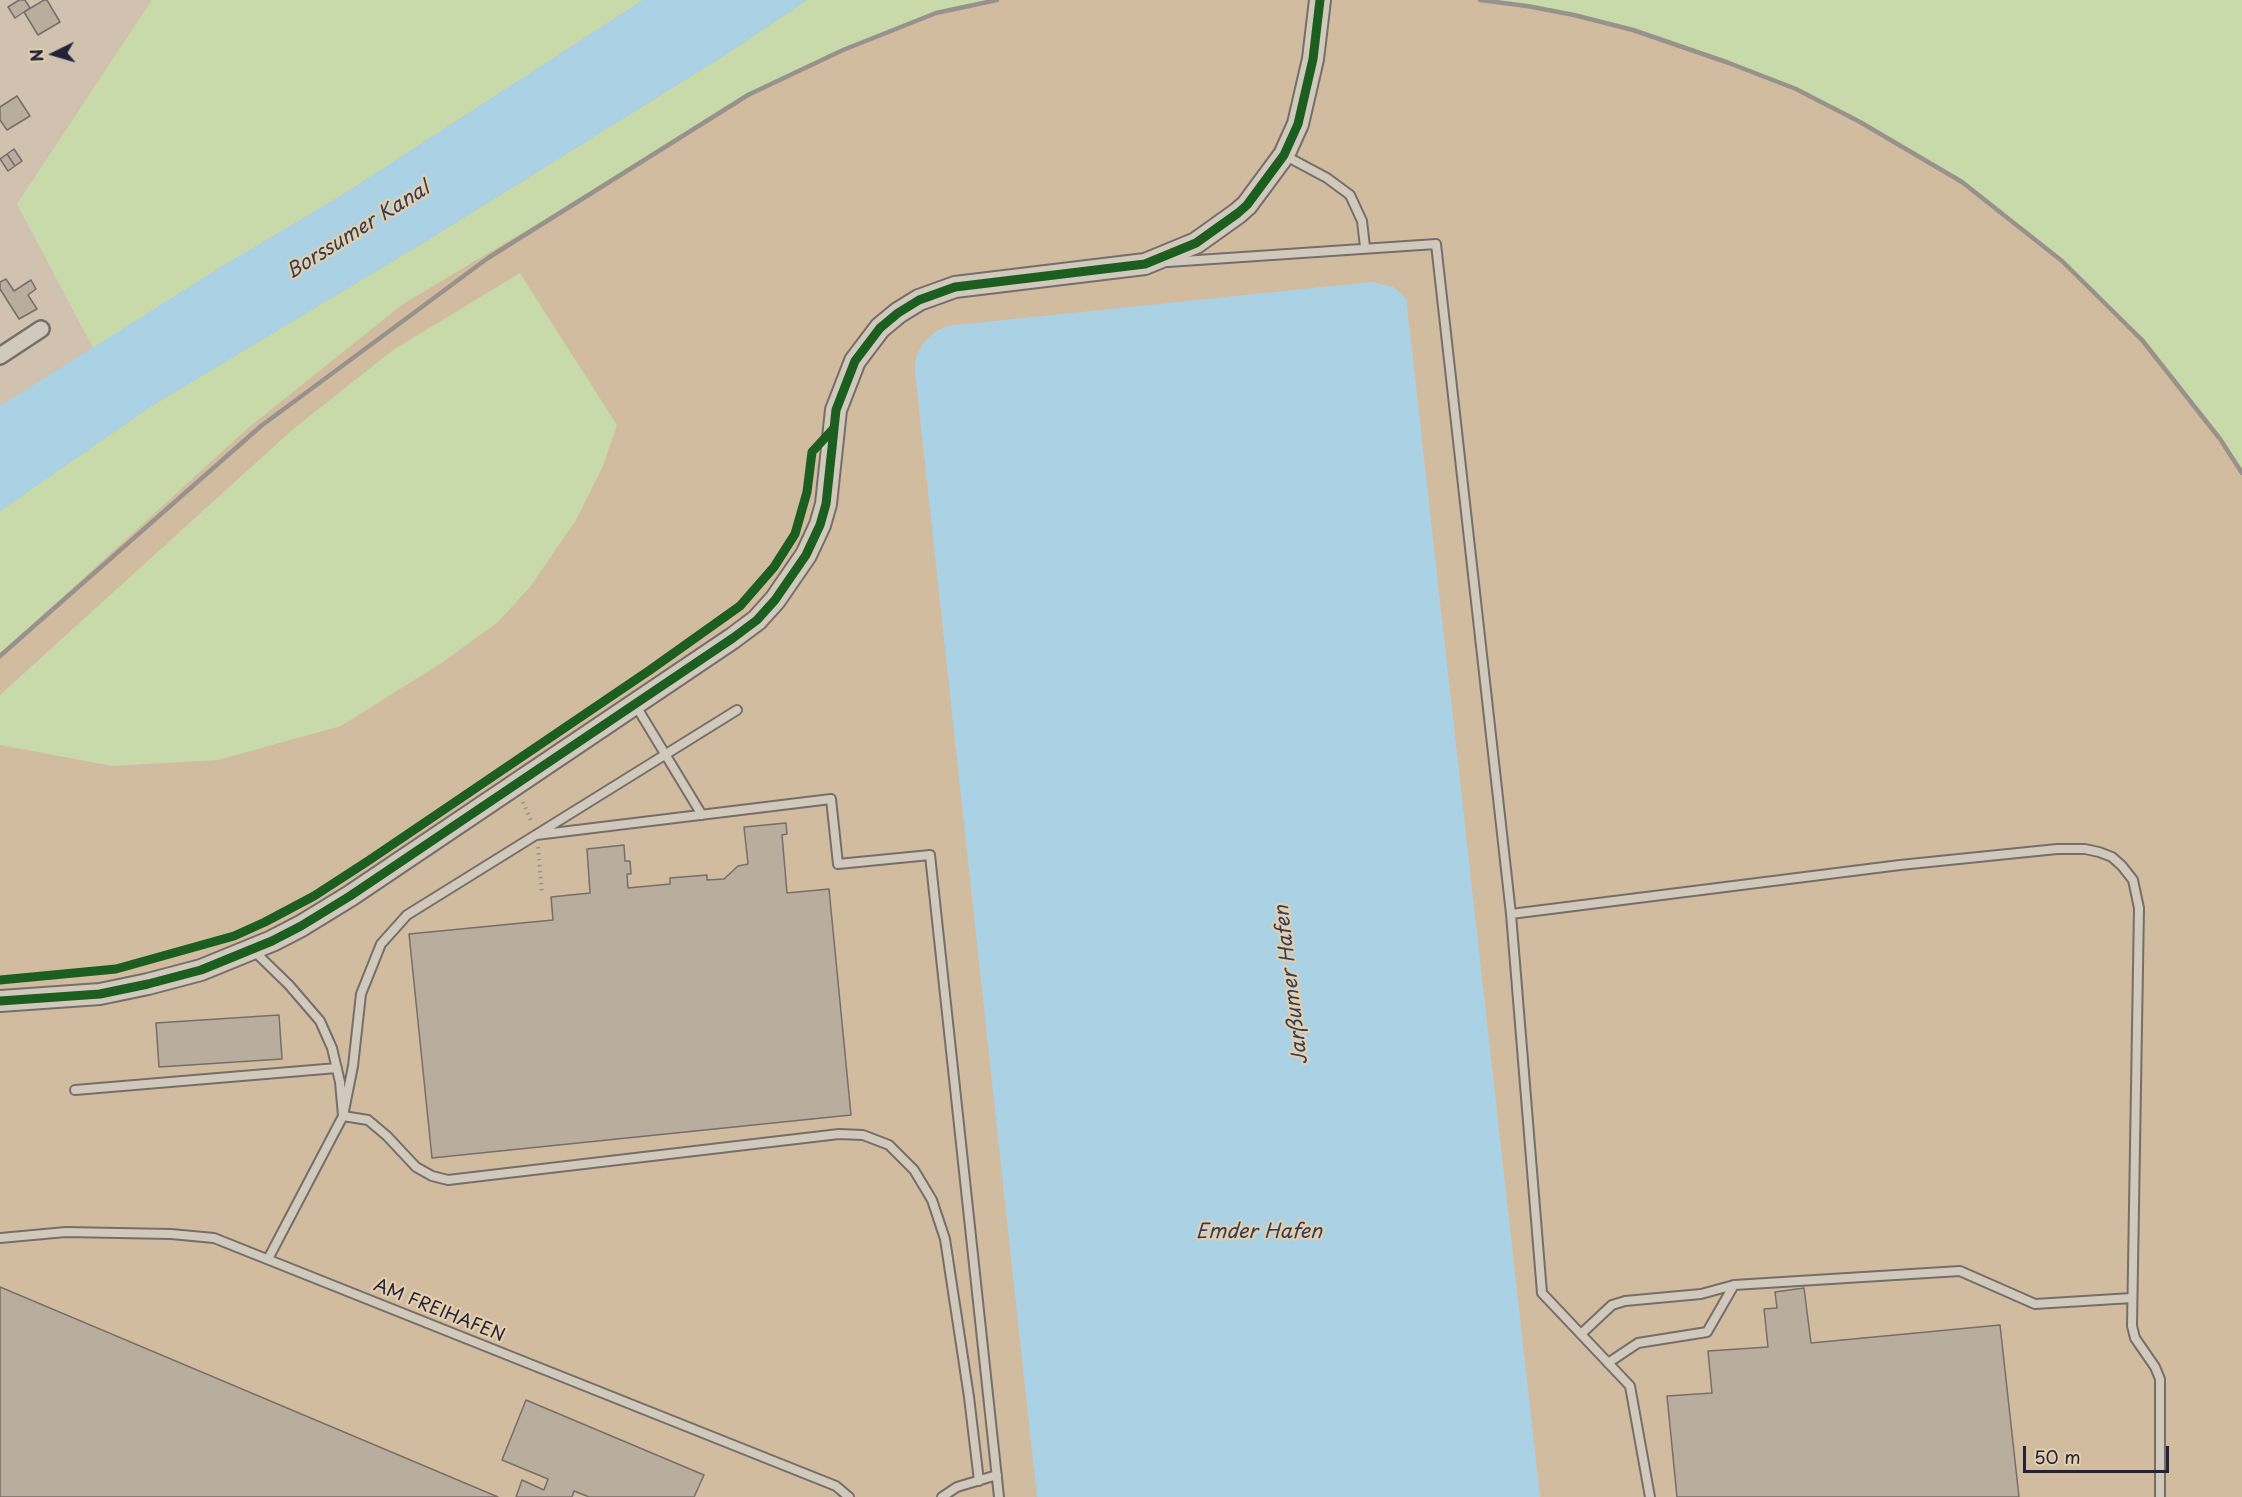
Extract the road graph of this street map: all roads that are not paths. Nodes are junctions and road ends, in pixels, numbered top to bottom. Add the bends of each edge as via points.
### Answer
1 (1320, 0) edge
2 (1284, 155) junction
3 (1365, 247) junction
4 (1145, 264) junction
5 (41, 329) dead end
6 (0, 356) edge
7 (635, 704) junction
8 (738, 710) dead end
9 (666, 755) junction
10 (702, 815) junction
11 (536, 835) junction
12 (1511, 914) junction
13 (252, 950) junction
14 (0, 1001) edge
15 (337, 1068) junction
16 (75, 1090) dead end
17 (343, 1116) junction
18 (0, 1238) edge
19 (268, 1259) junction
20 (1734, 1285) junction
21 (2132, 1298) junction
22 (1581, 1334) junction
23 (1608, 1363) junction
24 (997, 1475) junction
25 (979, 1481) junction
26 (849, 1497) edge
27 (942, 1497) edge
28 (999, 1497) edge
29 (1650, 1497) edge
30 (2160, 1497) edge

1 - 2 street via 1307,92
2 - 3 lane via 1328,178 1350,195 1362,221
2 - 4 street via 1238,213 1196,243
3 - 4 lane
3 - 12 lane via 1436,244
4 - 7 street via 956,286 898,313 866,345 846,382 836,410 826,504 820,525 786,586 757,620 734,638
5 - 6 street
7 - 9 lane
7 - 13 street via 350,896 301,927
8 - 9 lane
9 - 10 lane
9 - 11 lane
10 - 11 lane
10 - 24 lane via 831,799 838,864 930,855
11 - 17 lane via 407,915 381,944 361,994
12 - 21 lane via 2057,849 2085,849 2112,857 2133,880 2139,908
12 - 22 lane via 1542,1293
13 - 14 street via 201,970 100,994
13 - 15 lane via 320,1021
15 - 16 lane
15 - 17 lane
17 - 19 lane
17 - 25 lane via 368,1120 416,1167 448,1180 839,1134 863,1135 889,1144 914,1170 932,1200 945,1239
18 - 19 lane, AM FREIHAFEN via 66,1232 171,1234 214,1238
19 - 26 lane, AM FREIHAFEN via 836,1485
20 - 21 lane via 1960,1271 2035,1304
20 - 22 lane via 1701,1294 1611,1305
20 - 23 lane via 1707,1332 1638,1343
21 - 30 lane via 2135,1338 2160,1379
22 - 23 lane
23 - 29 lane via 1630,1386
24 - 25 lane
24 - 28 lane
25 - 27 lane via 957,1487

